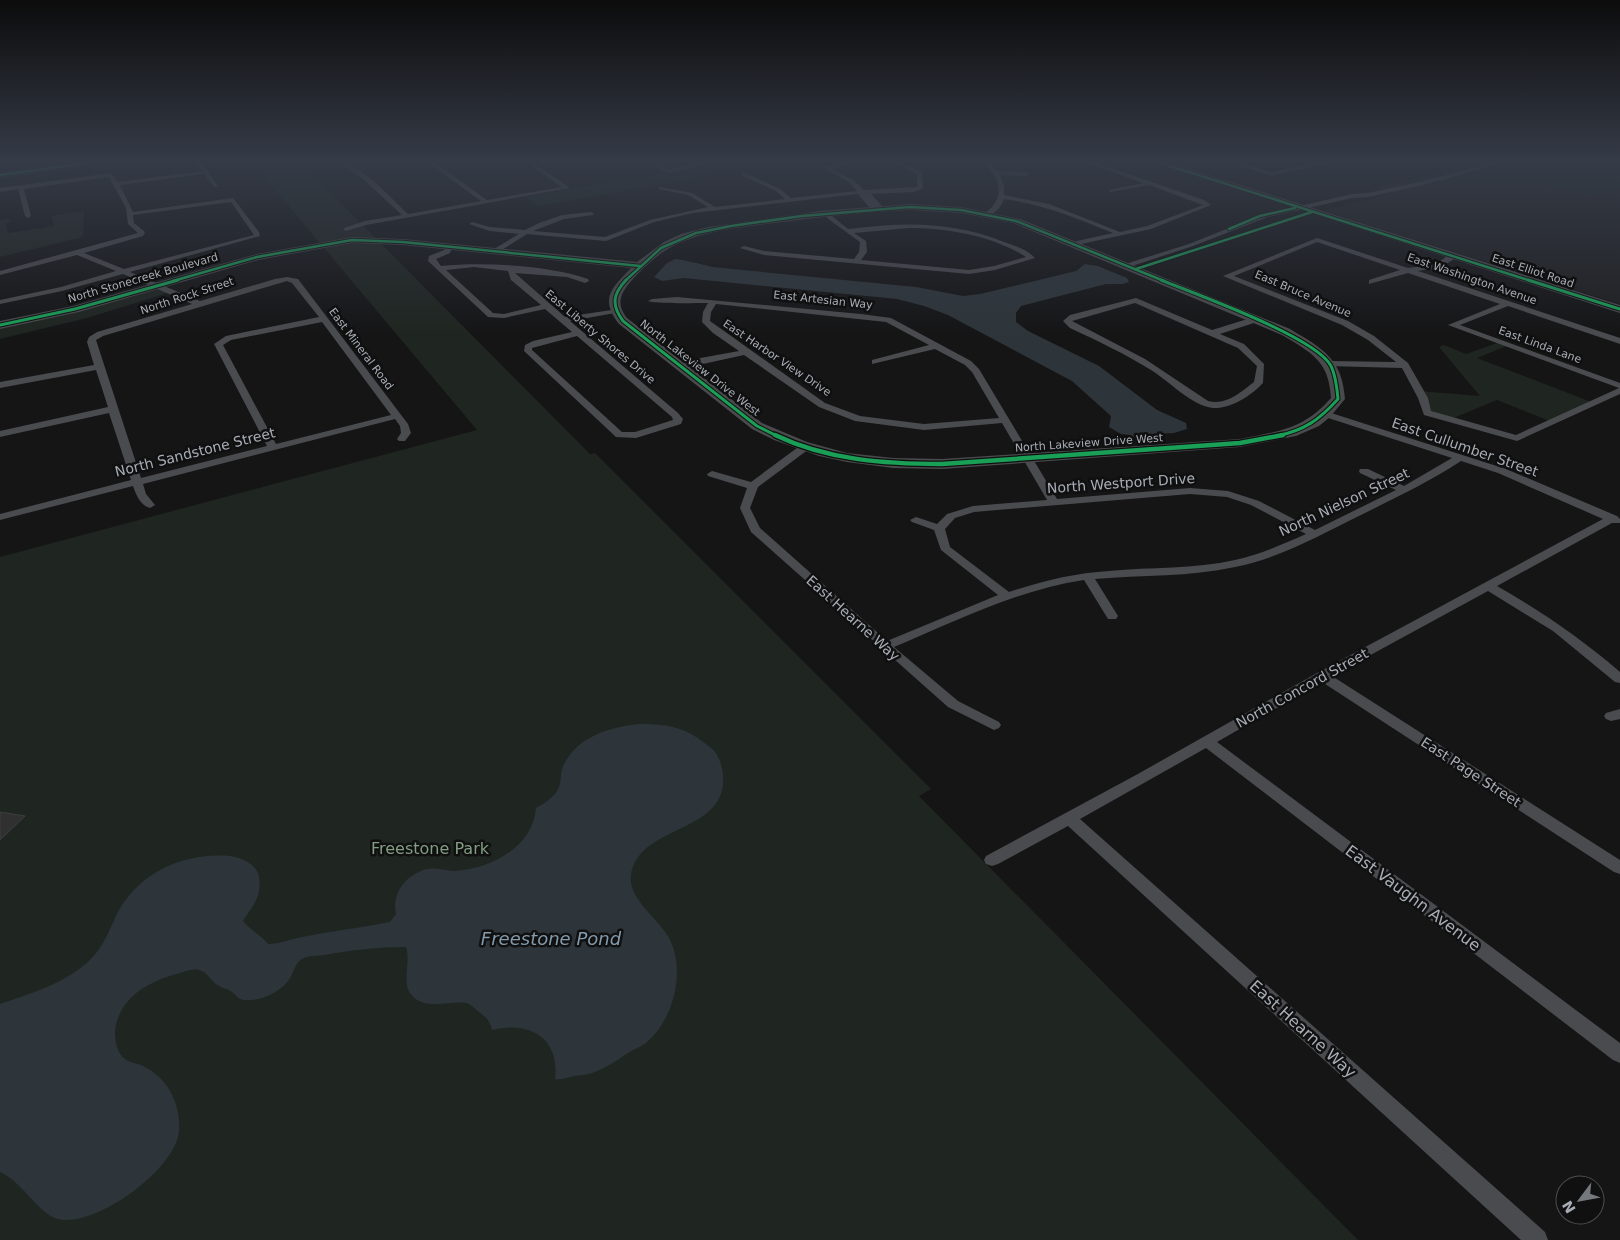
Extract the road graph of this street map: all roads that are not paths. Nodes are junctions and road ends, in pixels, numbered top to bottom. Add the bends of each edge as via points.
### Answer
1 (130, 219) edge
2 (246, 219) edge
3 (390, 219) edge
4 (553, 219) edge
5 (662, 219) edge
6 (788, 219) edge
7 (831, 219) edge
8 (1007, 219) edge
9 (1083, 219) edge
10 (1174, 219) edge
11 (1257, 219) edge
12 (1289, 219) edge
13 (1334, 219) edge
14 (472, 224) dead end
15 (346, 229) dead end
16 (849, 231) junction
17 (525, 232) junction
18 (1122, 235) junction
19 (1076, 245) junction
20 (449, 246) junction
21 (744, 248) dead end
22 (497, 251) junction
23 (78, 252) junction
24 (1452, 256) junction
25 (1266, 260) joint
26 (855, 262) junction
27 (640, 266) junction
28 (1131, 266) junction
29 (439, 268) junction
30 (512, 269) junction
31 (1409, 270) junction
32 (124, 272) junction
33 (0, 273) edge
34 (287, 279) joint
35 (585, 281) dead end
36 (1372, 282) dead end
37 (157, 287) junction
38 (652, 301) dead end
39 (713, 301) junction
40 (0, 302) edge
41 (200, 304) junction
42 (1509, 304) junction
43 (547, 306) junction
44 (1620, 309) edge
45 (616, 313) junction
46 (324, 318) junction
47 (1257, 320) junction
48 (564, 321) junction
49 (0, 325) edge
50 (0, 329) edge
51 (579, 333) junction
52 (1213, 333) junction
53 (1620, 341) edge
54 (936, 346) junction
55 (745, 352) junction
56 (876, 362) dead end
57 (1327, 362) junction
58 (1401, 362) junction
59 (100, 367) junction
60 (683, 367) junction
61 (0, 385) edge
62 (1620, 386) edge
63 (1620, 391) edge
64 (113, 409) junction
65 (1326, 414) junction
66 (397, 416) junction
67 (1006, 420) junction
68 (0, 434) edge
69 (402, 439) dead end
70 (273, 447) junction
71 (805, 447) junction
72 (1027, 458) junction
73 (1460, 458) junction
74 (1364, 472) dead end
75 (712, 474) dead end
76 (137, 481) junction
77 (753, 486) junction
78 (1404, 490) junction
79 (1054, 502) junction
80 (150, 505) dead end
81 (0, 517) edge
82 (916, 520) dead end
83 (1616, 521) edge
84 (939, 528) junction
85 (1315, 534) junction
86 (1088, 577) junction
87 (1489, 586) junction
88 (1008, 597) junction
89 (1112, 616) dead end
90 (885, 646) junction
91 (1322, 676) junction
92 (1620, 679) edge
93 (994, 726) dead end
94 (1206, 742) junction
95 (1069, 818) junction
96 (992, 860) dead end
97 (1620, 868) edge
98 (1620, 1054) edge
99 (1537, 1240) edge

1 - 23 street via 142,235
2 - 32 street via 257,236
3 - 15 street
4 - 17 street
5 - 17 street via 606,239
6 - 27 street via 687,235 658,250
7 - 16 street
8 - 19 street
9 - 18 street
10 - 18 street
11 - 28 street
12 - 28 street via 1188,255
13 - 24 street, East Elliot Road
14 - 17 street
16 - 26 street via 863,241 863,252
16 - 26 street via 909,224 948,226 987,237 1031,258 969,272
17 - 22 street
18 - 19 street
19 - 28 street
20 - 22 street, North Stonecreek Boulevard
20 - 29 street via 432,258
20 - 37 street, North Stonecreek Boulevard via 364,240 322,245
21 - 26 street
22 - 27 street, North Stonecreek Boulevard
23 - 32 street
23 - 33 street
24 - 31 street via 1447,262 1422,270
24 - 44 street, East Elliot Road
25 - 31 street, East Washington Avenue via 1317,240
25 - 58 street, East Bruce Avenue via 1227,276 1344,323 1371,338
27 - 45 street via 618,288 613,300
28 - 47 street
29 - 30 street via 468,265
29 - 43 street via 491,315 504,316
30 - 35 street via 568,275
30 - 43 street, East Liberty Shores Drive via 514,278
31 - 36 street
31 - 42 street, East Washington Avenue
32 - 37 street
32 - 40 street
34 - 41 street, North Rock Street
34 - 46 street, East Mineral Road via 295,281
37 - 41 street
37 - 49 street, North Stonecreek Boulevard
37 - 50 street, North Stonecreek Boulevard via 71,314
38 - 39 street, East Artesian Way
39 - 54 street, East Artesian Way via 888,320
39 - 55 street, East Harbor View Drive via 706,322
41 - 59 street, North Rock Street via 94,337 91,342
42 - 53 street, East Washington Avenue
42 - 62 street, East Linda Lane via 1452,325
43 - 48 street, East Liberty Shores Drive
45 - 48 street
45 - 60 street, North Lakeview Drive West
46 - 66 street, East Mineral Road
46 - 70 street via 222,341 218,346
47 - 52 street
47 - 57 street via 1308,345
48 - 51 street, East Liberty Shores Drive
51 - 51 street, East Liberty Shores Drive via 534,344 528,347 528,351 613,432 623,436 636,435 672,426 679,420
52 - 52 street via 1136,300 1067,321 1161,371 1198,400 1222,404 1239,398 1258,383 1261,366 1241,346
54 - 56 street
54 - 67 street, East Artesian Way via 968,363 976,371
55 - 60 street via 707,364
55 - 67 street, East Harbor View Drive via 822,405 858,419 924,427
57 - 58 street
57 - 65 street, North Lakeview Drive West via 1337,385 1338,399
58 - 63 street, East Bruce Avenue via 1423,398 1427,413 1517,438
59 - 61 street
59 - 64 street
60 - 71 street, North Lakeview Drive West via 757,426
64 - 68 street
64 - 76 street
65 - 72 street, North Lakeview Drive West via 1292,433 1240,443
65 - 73 street, East Cullumber Street
66 - 69 street, East Mineral Road via 406,430
66 - 70 street, North Sandstone Street
67 - 72 street, East Artesian Way
70 - 76 street, North Sandstone Street
71 - 72 street, North Lakeview Drive West via 858,460 898,464
71 - 77 street
72 - 79 street, East Artesian Way
73 - 78 street, North Nielson Street
73 - 83 street, East Cullumber Street via 1502,471
74 - 78 street
75 - 77 street
76 - 80 street via 142,498
76 - 81 street, North Sandstone Street
77 - 90 street, East Hearne Way via 745,508 755,530
78 - 85 street, North Nielson Street
79 - 84 street, North Westport Drive via 974,509 951,516
79 - 85 street, North Westport Drive via 1190,491 1228,494 1255,503
82 - 84 street
83 - 87 street, North Concord Street
84 - 88 street via 945,548
85 - 86 street, North Nielson Street via 1230,565
86 - 88 street, North Nielson Street via 1048,584
86 - 89 street
87 - 91 street, North Concord Street
87 - 92 street via 1566,633
88 - 90 street, North Nielson Street
90 - 93 street, East Hearne Way via 953,704
91 - 94 street, North Concord Street
91 - 97 street, East Page Street
94 - 95 street, North Concord Street
94 - 98 street, East Vaughn Avenue
95 - 96 street, North Concord Street
95 - 99 street, East Hearne Way

